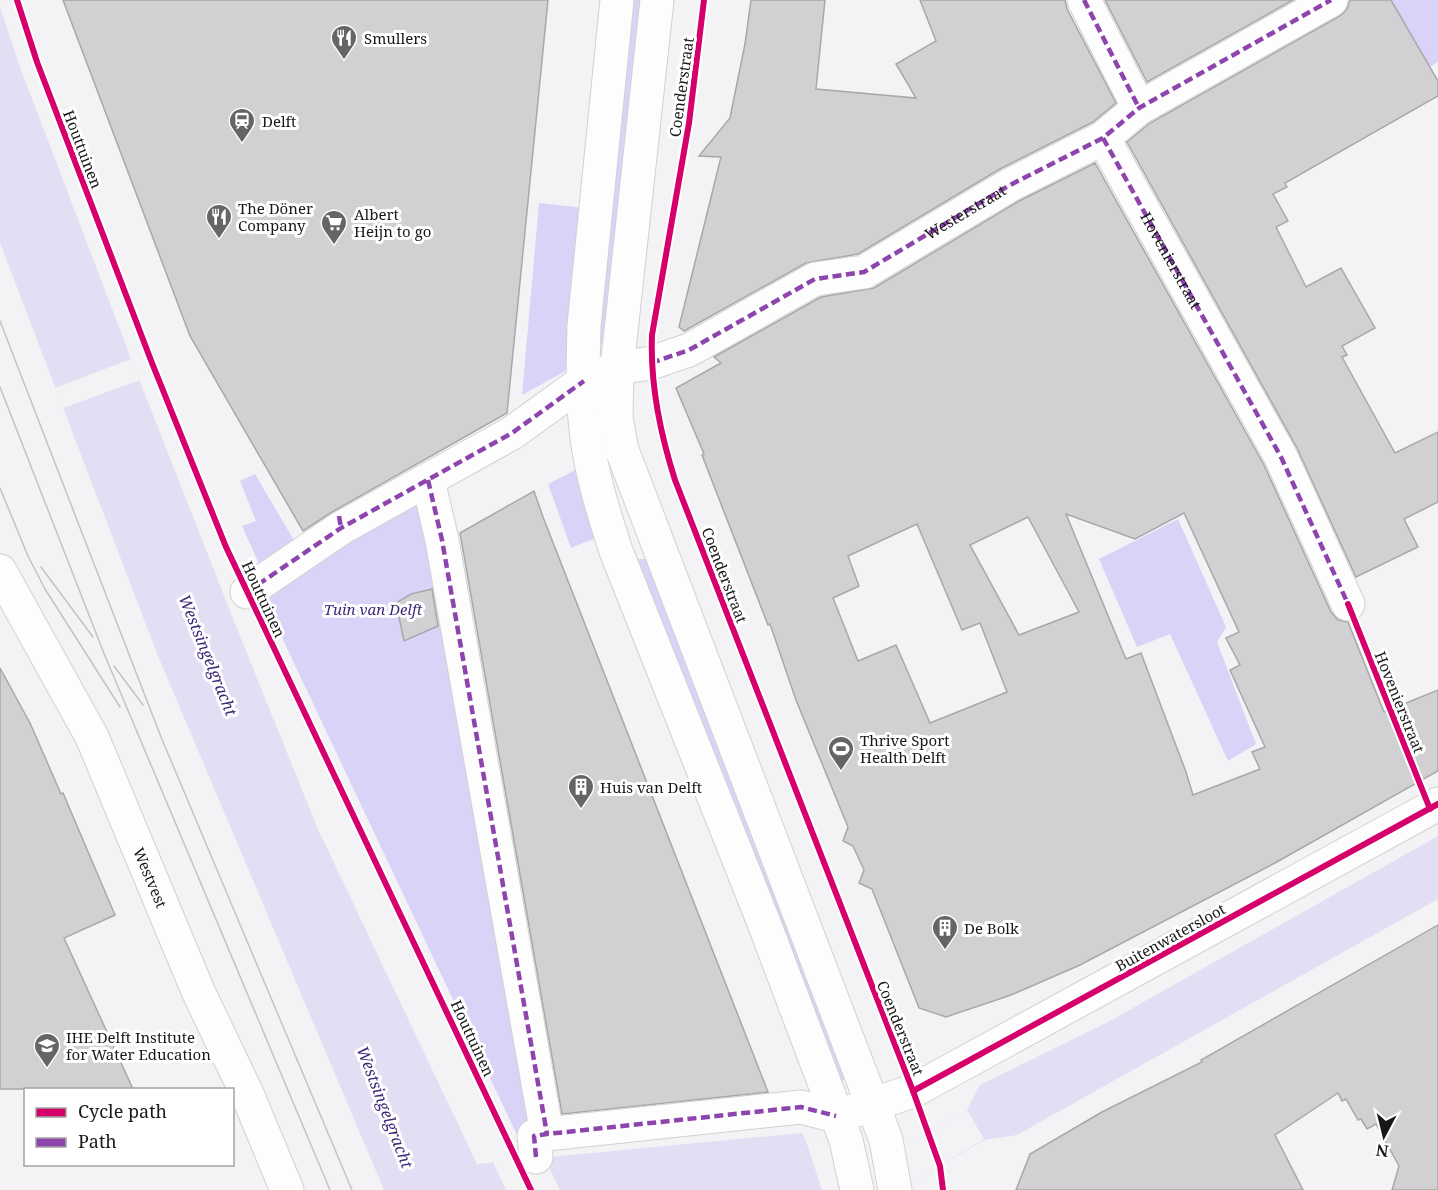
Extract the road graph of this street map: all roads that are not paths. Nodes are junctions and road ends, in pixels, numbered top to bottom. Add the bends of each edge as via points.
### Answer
1 (617, 0) edge
2 (657, 0) edge
3 (1084, 0) edge
4 (1331, 0) edge
5 (1139, 108) junction
6 (1103, 138) junction
7 (617, 368) junction
8 (584, 381) junction
9 (428, 480) junction
10 (0, 571) edge
11 (247, 592) dead end
12 (1348, 604) dead end
13 (1438, 804) edge
14 (873, 1105) junction
15 (841, 1128) junction
16 (895, 1187) edge
17 (287, 1190) edge
18 (857, 1190) edge

1 - 8 street via 586,298
2 - 7 street, Coenderstraat
3 - 5 street
4 - 5 street, Westerstraat
5 - 6 street, Westerstraat
6 - 7 street, Westerstraat via 1010,185 864,272 815,279 689,350 651,363
6 - 12 street, Hovenierstraat via 1281,457
7 - 8 street, Westerstraat
7 - 14 street, Coenderstraat via 616,418 627,467
8 - 9 street, Houttuinen via 512,433
8 - 15 street via 587,437 614,543
9 - 11 street, Houttuinen via 340,522
9 - 15 street via 442,540 541,1146 801,1107
10 - 17 street, Westvest via 92,737 198,991
13 - 14 street, Buitenwatersloot via 914,1090
14 - 15 street, Buitenwatersloot
14 - 16 street, Coenderstraat via 886,1140
15 - 18 street

